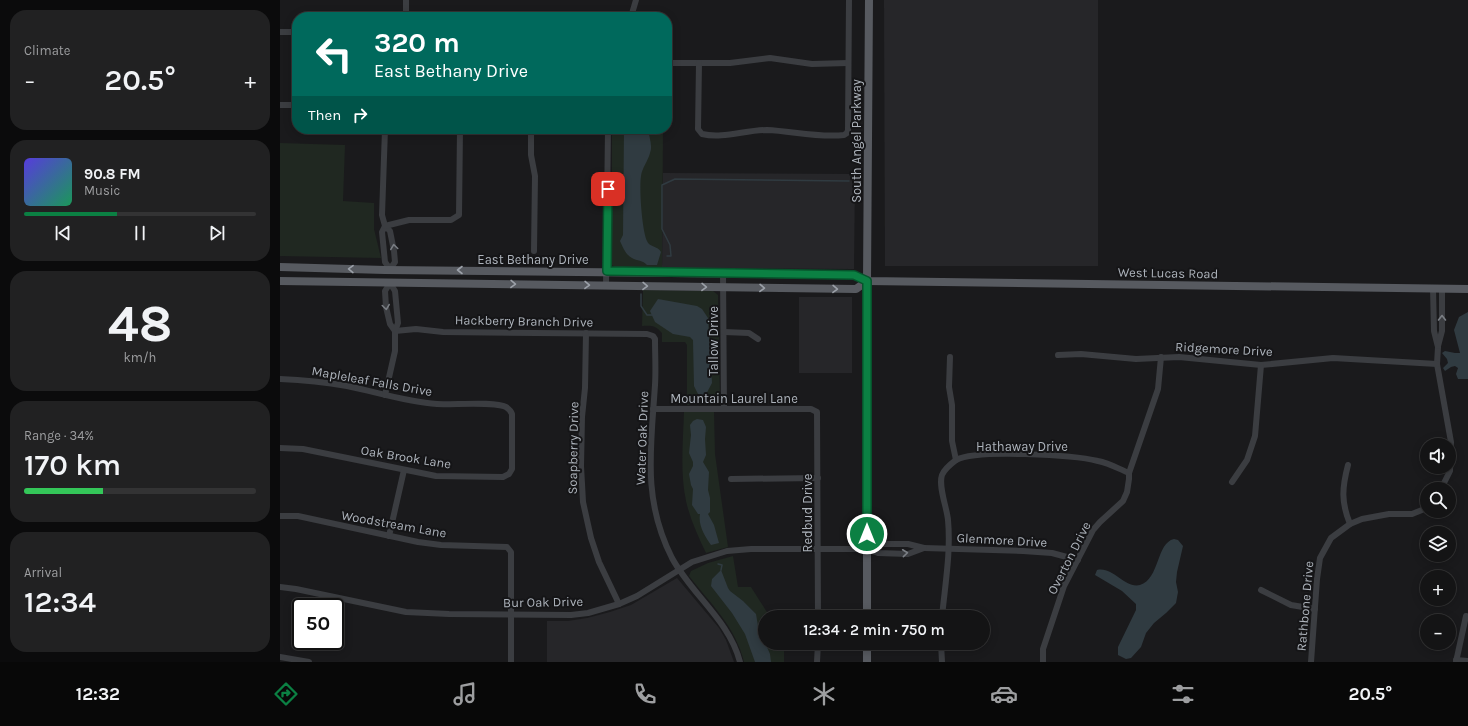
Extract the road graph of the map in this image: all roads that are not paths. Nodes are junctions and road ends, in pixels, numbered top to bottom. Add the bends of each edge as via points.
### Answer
1 (406, 0) edge
2 (636, 0) edge
3 (849, 0) edge
4 (869, 0) edge
5 (406, 12) edge
6 (632, 12) edge
7 (280, 32) edge
8 (292, 32) edge
9 (672, 63) edge
10 (699, 63) junction
11 (848, 63) junction
12 (280, 105) edge
13 (292, 105) edge
14 (385, 134) edge
15 (460, 134) edge
16 (531, 134) edge
17 (608, 134) edge
18 (385, 226) junction
19 (534, 251) dead end
20 (280, 267) edge
21 (390, 269) junction
22 (607, 271) junction
23 (723, 273) junction
24 (280, 281) edge
25 (867, 281) junction
26 (390, 283) junction
27 (606, 286) junction
28 (724, 287) junction
29 (1433, 288) junction
30 (1442, 289) junction
31 (1468, 289) edge
32 (395, 331) junction
33 (724, 332) junction
34 (586, 333) junction
35 (653, 336) joint
36 (758, 339) dead end
37 (1438, 347) junction
38 (1058, 355) dead end
39 (950, 357) dead end
40 (1161, 357) junction
41 (1437, 364) junction
42 (1261, 365) junction
43 (280, 379) edge
44 (385, 395) junction
45 (508, 408) joint
46 (653, 409) junction
47 (724, 409) junction
48 (815, 411) joint
49 (280, 448) edge
50 (956, 460) junction
51 (1348, 465) dead end
52 (404, 470) junction
53 (1129, 473) junction
54 (818, 478) junction
55 (731, 479) dead end
56 (1232, 482) dead end
57 (1445, 482) edge
58 (1420, 511) edge
59 (280, 516) edge
60 (1350, 524) junction
61 (389, 536) junction
62 (924, 548) junction
63 (818, 549) junction
64 (867, 549) junction
65 (948, 549) junction
66 (1078, 560) junction
67 (680, 569) junction
68 (280, 588) edge
69 (1261, 590) dead end
70 (619, 604) junction
71 (818, 610) edge
72 (867, 610) edge
73 (943, 610) edge
74 (1315, 610) junction
75 (511, 614) junction
76 (1466, 616) dead end
77 (818, 650) edge
78 (867, 650) edge
79 (941, 650) edge
80 (280, 657) edge
81 (1456, 661) edge
82 (1468, 661) edge
83 (308, 662) edge
84 (511, 662) edge
85 (740, 662) edge
86 (817, 662) edge
87 (867, 662) edge
88 (942, 662) edge
89 (1043, 662) edge
90 (1311, 662) edge

1 - 5 street
2 - 6 street
3 - 11 street
4 - 25 main road, South Angel Parkway
7 - 8 street
9 - 10 street
10 - 11 street via 730,63 770,58 812,64
10 - 11 street via 698,129 702,134 723,135 764,130 842,136 848,130
12 - 13 street
14 - 18 street via 382,215
15 - 18 street via 460,212 456,218 409,220
16 - 19 street via 535,176
17 - 22 street
18 - 21 street via 382,232 385,262
21 -> 18 street via 395,262 394,251 390,231
21 -> 20 main road, East Bethany Drive
22 -> 21 main road, East Bethany Drive
21 - 26 main road
22 - 23 main road, East Bethany Drive
22 - 27 street
23 - 25 main road, East Bethany Drive via 854,275
23 - 28 street, Tallow Drive
24 - 26 main road, East Bethany Drive
28 -> 25 main road, East Bethany Drive via 856,289
25 - 29 main road, West Lucas Road
25 - 64 main road, South Angel Parkway
26 -> 27 main road, East Bethany Drive
26 - 32 street via 395,291 398,323
26 -> 32 street via 385,291 386,307 390,324
27 -> 28 main road, East Bethany Drive
28 - 33 street, Tallow Drive
29 - 30 main road, West Lucas Road
29 - 37 street via 1434,331
30 - 31 main road, West Lucas Road
37 -> 30 street via 1442,331
32 - 34 street, Hackberry Branch Drive via 416,329 443,332
32 - 44 street via 395,351
33 - 36 street via 749,333
33 - 47 street, Tallow Drive
34 - 35 street, Hackberry Branch Drive
34 - 70 street, Soapberry Drive via 581,466 583,502 599,562
35 - 46 street, Water Oak Drive
37 - 41 street
38 - 40 street, Ridgemore Drive via 1080,354 1136,359
39 - 50 street via 952,441
40 - 42 street, Ridgemore Drive
40 - 53 street, Overton Drive via 1158,389
41 - 42 street, Ridgemore Drive via 1333,358
41 - 57 street via 1451,442 1450,471
42 - 56 street via 1256,436 1247,460
43 - 44 street, Mapleleaf Falls Drive via 310,380
44 - 45 street, Mapleleaf Falls Drive via 427,403
45 - 52 street, Oak Brook Lane via 512,414 512,469 506,476 436,476
46 - 47 street, Mountain Laurel Lane
46 - 67 street, Water Oak Drive via 650,456 652,495 658,523 672,558
47 - 48 street, Mountain Laurel Lane
48 - 54 street, Redbud Drive via 818,414
49 - 52 street, Oak Brook Lane via 303,448
50 - 53 street, Hathaway Drive via 995,454 1072,457 1099,461
50 - 65 street via 942,475 941,480 947,510
51 - 60 street via 1342,491
52 - 61 street
53 - 66 street, Overton Drive via 1123,501 1093,530
54 - 55 street
54 - 63 street, Redbud Drive
58 - 60 street, Rathbone Drive via 1412,514 1389,514 1362,519
59 - 61 street, Woodstream Lane via 298,516
60 - 74 street, Rathbone Drive via 1331,538 1320,558
61 - 75 street, Woodstream Lane via 442,545 507,547 511,552
62 - 64 street, Glenmore Drive via 908,544 878,544
64 -> 62 street, Glenmore Drive via 878,554 908,554
62 - 65 street, Glenmore Drive
63 - 64 street, Bur Oak Drive
63 - 67 street, Bur Oak Drive via 751,549 727,552 704,558
63 - 71 street, Redbud Drive
64 - 72 main road, South Angel Parkway
65 - 66 street, Glenmore Drive via 1023,551
65 - 73 street
66 - 89 street, Overton Drive via 1064,586 1053,616 1042,649
67 - 70 street, Bur Oak Drive via 637,596
67 - 85 street, Water Oak Drive via 717,616 731,638
68 - 75 street, Bur Oak Drive via 296,589 406,612
69 - 74 street via 1291,605
70 - 75 street, Bur Oak Drive via 571,615
74 - 90 street, Rathbone Drive
75 - 84 street, Woodstream Lane
76 - 81 street
77 - 86 street
78 - 87 main road
79 - 88 street
80 - 83 street
81 - 82 street

